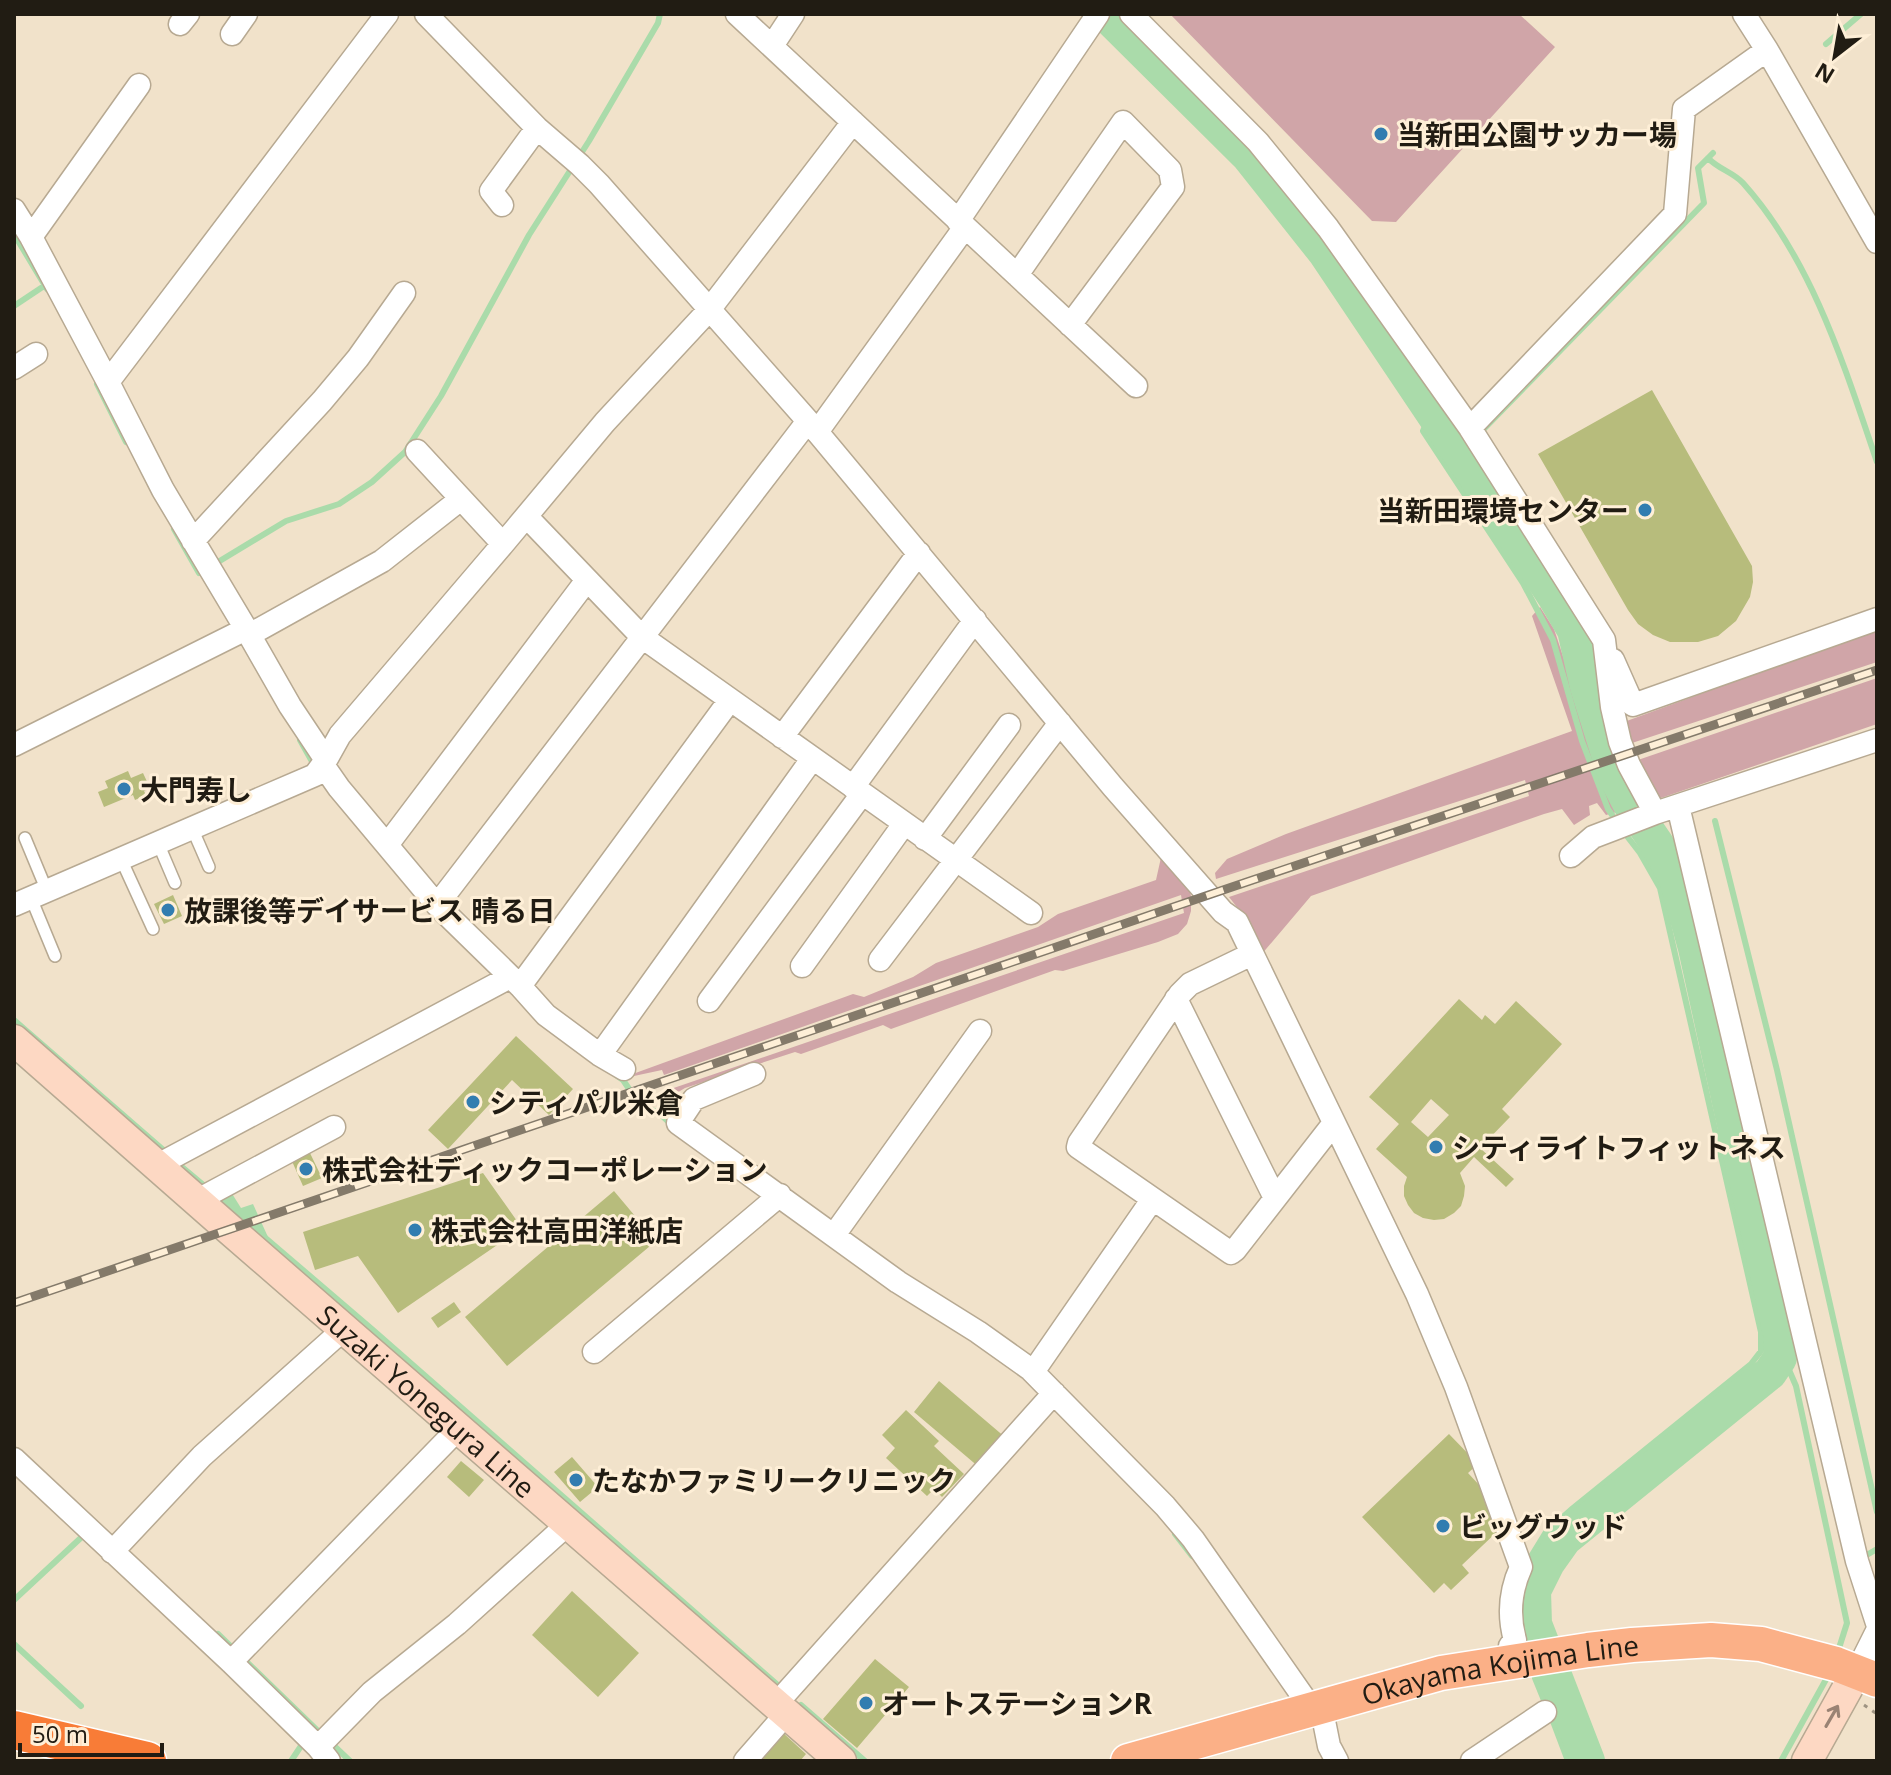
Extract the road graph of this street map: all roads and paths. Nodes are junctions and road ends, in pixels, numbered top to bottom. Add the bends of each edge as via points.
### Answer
1 (246, 14) edge
2 (387, 14) edge
3 (426, 14) edge
4 (738, 14) edge
5 (793, 14) edge
6 (1131, 14) edge
7 (1744, 14) edge
8 (1097, 16) edge
9 (232, 34) dead end
10 (772, 46) junction
11 (1767, 50) junction
12 (139, 85) dead end
13 (853, 122) junction
14 (537, 128) junction
15 (502, 205) dead end
16 (14, 210) edge
17 (962, 224) junction
18 (31, 237) junction
19 (1877, 242) edge
20 (1017, 275) junction
21 (404, 293) dead end
22 (709, 310) junction
23 (1070, 325) junction
24 (36, 354) dead end
25 (14, 368) edge
26 (108, 382) junction
27 (1136, 386) dead end
28 (813, 427) junction
29 (1475, 435) junction
30 (417, 451) dead end
31 (461, 499) junction
32 (527, 517) junction
33 (193, 541) junction
34 (503, 544) junction
35 (919, 553) junction
36 (587, 580) junction
37 (1877, 619) edge
38 (975, 620) junction
39 (242, 633) junction
40 (642, 637) junction
41 (1604, 640) junction
42 (730, 700) junction
43 (1060, 723) junction
44 (1009, 725) dead end
45 (782, 737) junction
46 (1877, 740) edge
47 (14, 745) edge
48 (812, 759) junction
49 (324, 762) junction
50 (857, 790) junction
51 (1678, 806) junction
52 (1652, 814) junction
53 (904, 824) junction
54 (192, 828) junction
55 (25, 838) dead end
56 (925, 839) junction
57 (158, 843) junction
58 (387, 845) junction
59 (1571, 856) dead end
60 (121, 859) junction
61 (956, 861) junction
62 (209, 867) dead end
63 (175, 883) dead end
64 (31, 898) edge
65 (437, 905) junction
66 (1031, 913) dead end
67 (153, 929) dead end
68 (1252, 954) junction
69 (55, 956) dead end
70 (880, 960) dead end
71 (802, 966) dead end
72 (515, 982) junction
73 (1176, 999) junction
74 (709, 1001) dead end
75 (980, 1031) dead end
76 (14, 1040) edge
77 (600, 1055) junction
78 (624, 1069) dead end
79 (754, 1074) dead end
80 (1334, 1123) junction
81 (334, 1127) dead end
82 (166, 1160) junction
83 (205, 1195) junction
84 (1275, 1198) junction
85 (775, 1199) junction
86 (1152, 1200) junction
87 (834, 1235) junction
88 (344, 1329) junction
89 (594, 1352) dead end
90 (1033, 1372) junction
91 (1050, 1398) junction
92 (459, 1428) junction
93 (14, 1459) edge
94 (569, 1523) junction
95 (117, 1547) junction
96 (1877, 1623) edge
97 (1877, 1631) edge
98 (236, 1656) junction
99 (1537, 1658) junction
100 (1865, 1682) edge
101 (1316, 1707) junction
102 (782, 1708) junction
103 (1545, 1712) dead end
104 (14, 1713) edge
105 (1877, 1714) edge
106 (14, 1730) edge
107 (319, 1746) edge
108 (98, 1750) junction
109 (1326, 1754) edge
110 (14, 1755) edge
111 (37, 1761) edge
112 (147, 1761) edge
113 (745, 1761) edge
114 (841, 1761) edge
115 (1128, 1761) edge
116 (1472, 1761) edge
117 (1807, 1761) edge

1 - 9 street
2 - 26 street
3 - 14 street
4 - 10 street
5 - 10 street
6 - 29 street via 1278,166
7 - 11 street
8 - 17 street
10 - 13 street
11 - 19 street
11 - 29 street via 1684,109 1675,214
12 - 18 street
13 - 17 street
13 - 22 street
14 - 15 street via 491,191
14 - 22 street via 577,162
16 - 18 street
17 - 20 street
17 - 28 street
18 - 26 street
20 - 23 street
20 - 23 street via 1123,122 1170,170 1173,187
21 - 33 street via 322,401
22 - 28 street
22 - 32 street via 605,422
23 - 27 street
24 - 25 street
26 - 33 street
28 - 35 street
28 - 40 street
29 - 41 street
30 - 31 street
31 - 34 street
31 - 39 street via 382,561
32 - 34 street
32 - 36 street
33 - 39 street
34 - 49 street via 340,735
35 - 38 street
35 - 45 street
36 - 40 street
36 - 58 street
37 - 41 street via 1633,705
38 - 43 street
38 - 50 street
39 - 47 street
39 - 49 street
40 - 42 street
40 - 65 street
41 - 52 street via 1620,742
42 - 45 street
42 - 72 street
43 - 61 street
43 - 68 street via 1237,922
44 - 56 street
45 - 48 street
46 - 51 street
48 - 50 street
48 - 77 street
49 - 54 street via 315,775
49 - 58 street
50 - 53 street
50 - 74 street
51 - 52 street
51 - 96 street via 1857,1561
52 - 59 street via 1593,837
53 - 56 street
53 - 71 street
54 - 57 street
54 - 62 lane
55 - 64 lane
56 - 61 street
57 - 60 street
57 - 63 lane
58 - 65 street
60 - 64 street
60 - 67 lane
61 - 66 street
61 - 70 street
64 - 69 lane
65 - 72 street
68 - 73 street via 1190,984
68 - 80 street
72 - 77 street via 546,1015
72 - 82 street
73 - 84 street
73 - 86 street via 1078,1147
75 - 87 street
76 - 82 main road, Suzaki Yonegura Line
77 - 78 street
79 - 85 street via 694,1099 678,1123
80 - 84 street
80 - 99 street via 1417,1294 1521,1567 1511,1600 1515,1640 1510,1646
81 - 83 street
82 - 83 main road, Suzaki Yonegura Line
83 - 88 main road, Suzaki Yonegura Line
84 - 86 street via 1231,1253
85 - 87 street
85 - 89 street
86 - 90 street
87 - 90 street
88 - 92 main road, Suzaki Yonegura Line
88 - 95 street via 202,1456
90 - 91 street
91 - 101 street via 1165,1506
91 - 102 street
92 - 94 main road, Suzaki Yonegura Line
92 - 98 street
93 - 95 street
94 - 102 main road, Suzaki Yonegura Line
94 - 107 street via 372,1692
95 - 98 street
97 - 100 street
98 - 107 street
99 - 100 main road, Okayama Kojima Line via 1632,1645 1736,1641 1783,1648
99 - 101 main road, Okayama Kojima Line via 1441,1673
100 - 105 path
117 -> 100 main road
101 - 109 street
101 - 115 main road, Okayama Kojima Line
102 - 113 street
102 - 114 main road, Suzaki Yonegura Line
103 - 116 street
104 - 108 street via 71,1732
106 - 108 highway
108 - 112 highway
110 - 111 highway

